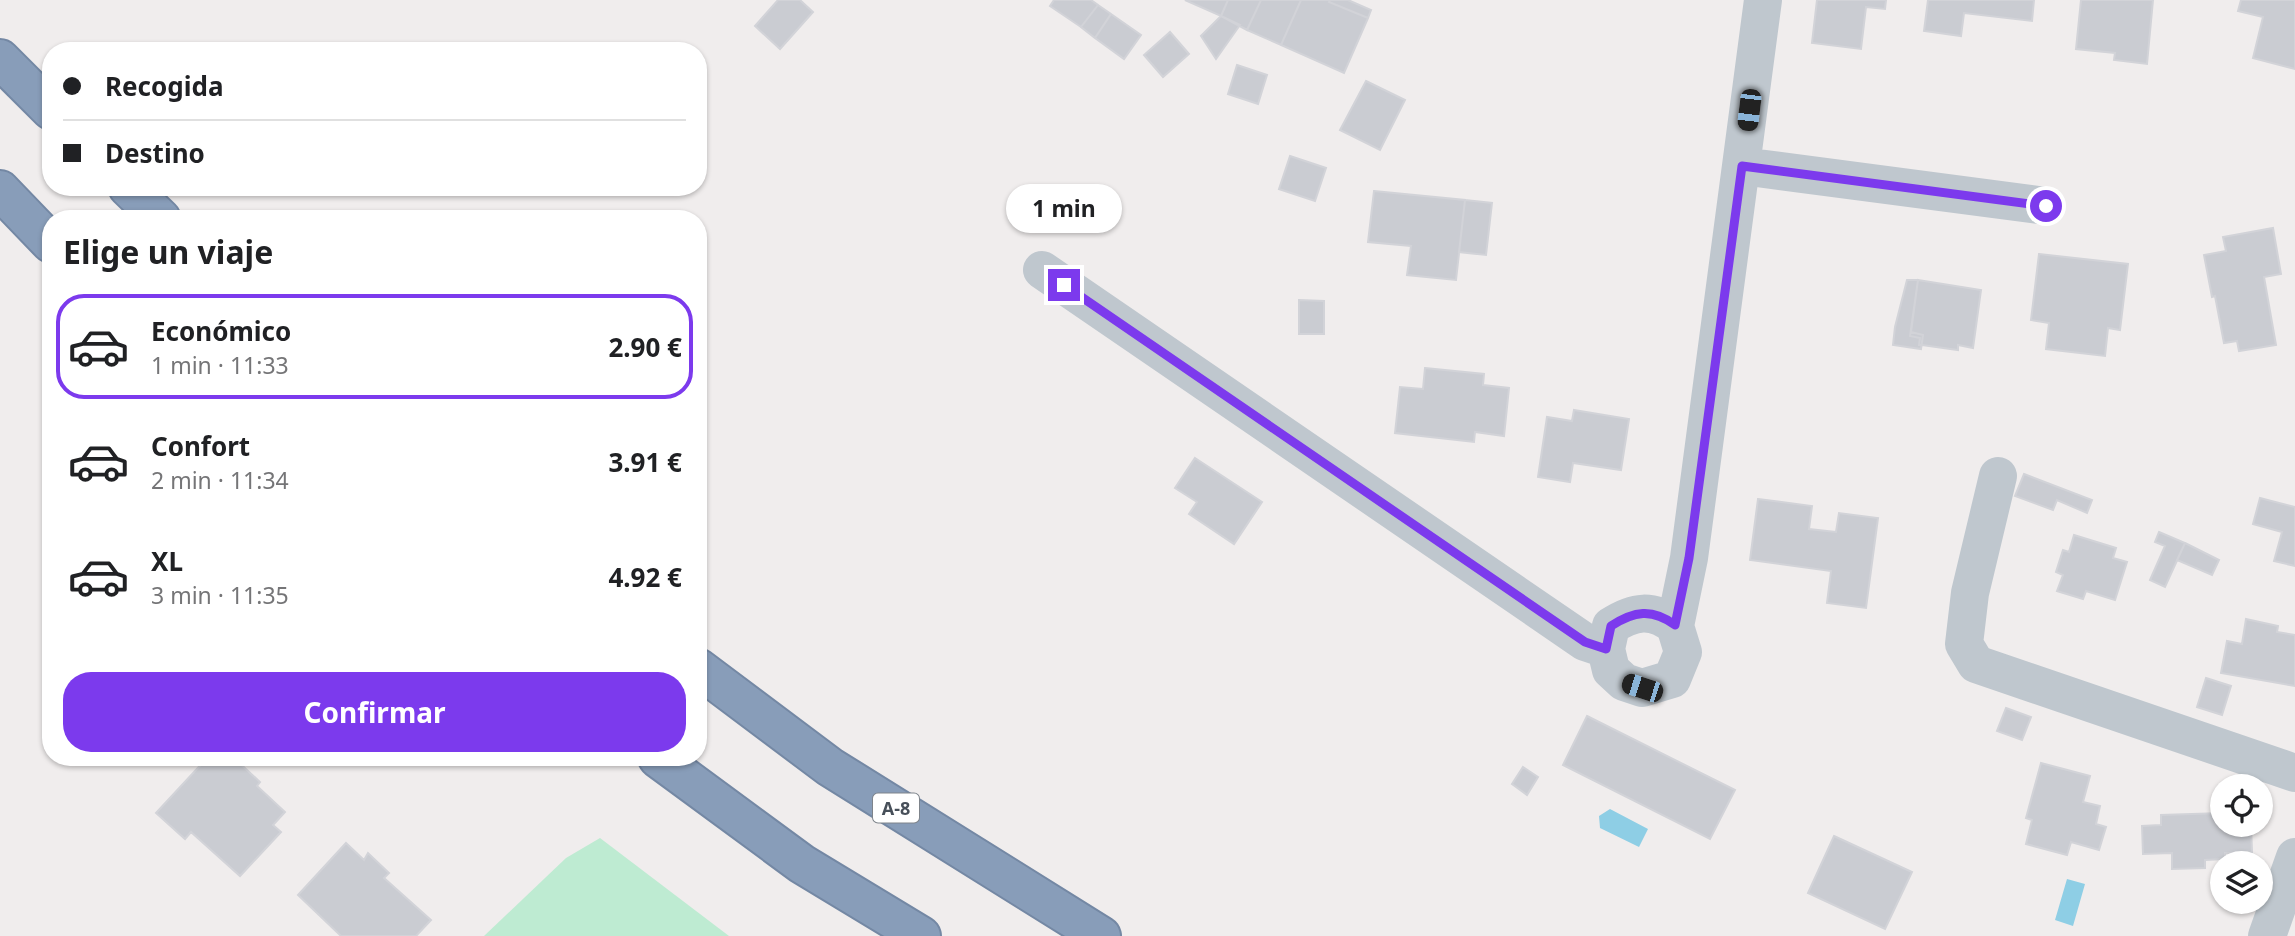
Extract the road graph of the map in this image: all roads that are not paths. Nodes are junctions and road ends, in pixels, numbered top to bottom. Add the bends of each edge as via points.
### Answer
1 (1763, 0) edge
2 (0, 59) edge
3 (42, 101) edge
4 (1742, 166) junction
5 (0, 190) edge
6 (137, 196) edge
7 (2046, 206) dead end
8 (152, 210) edge
9 (42, 234) edge
10 (1042, 270) dead end
11 (1998, 476) dead end
12 (1675, 625) junction
13 (1606, 649) junction
14 (707, 675) edge
15 (669, 766) edge
16 (2295, 774) edge
17 (2295, 857) edge
18 (921, 936) edge
19 (1101, 936) edge
20 (2267, 936) edge

1 - 4 lane
2 - 3 highway
4 - 7 lane
4 - 12 lane via 1689,558
5 - 9 highway
6 - 8 highway
10 - 13 lane via 1585,642
11 - 16 lane via 1964,644 1976,664
12 - 13 lane via 1644,613 1628,616 1611,626
12 - 13 lane via 1683,652 1672,679 1642,688 1624,682 1611,670
14 - 19 highway, A-8 via 830,767
15 - 18 highway via 802,864
17 - 20 lane

